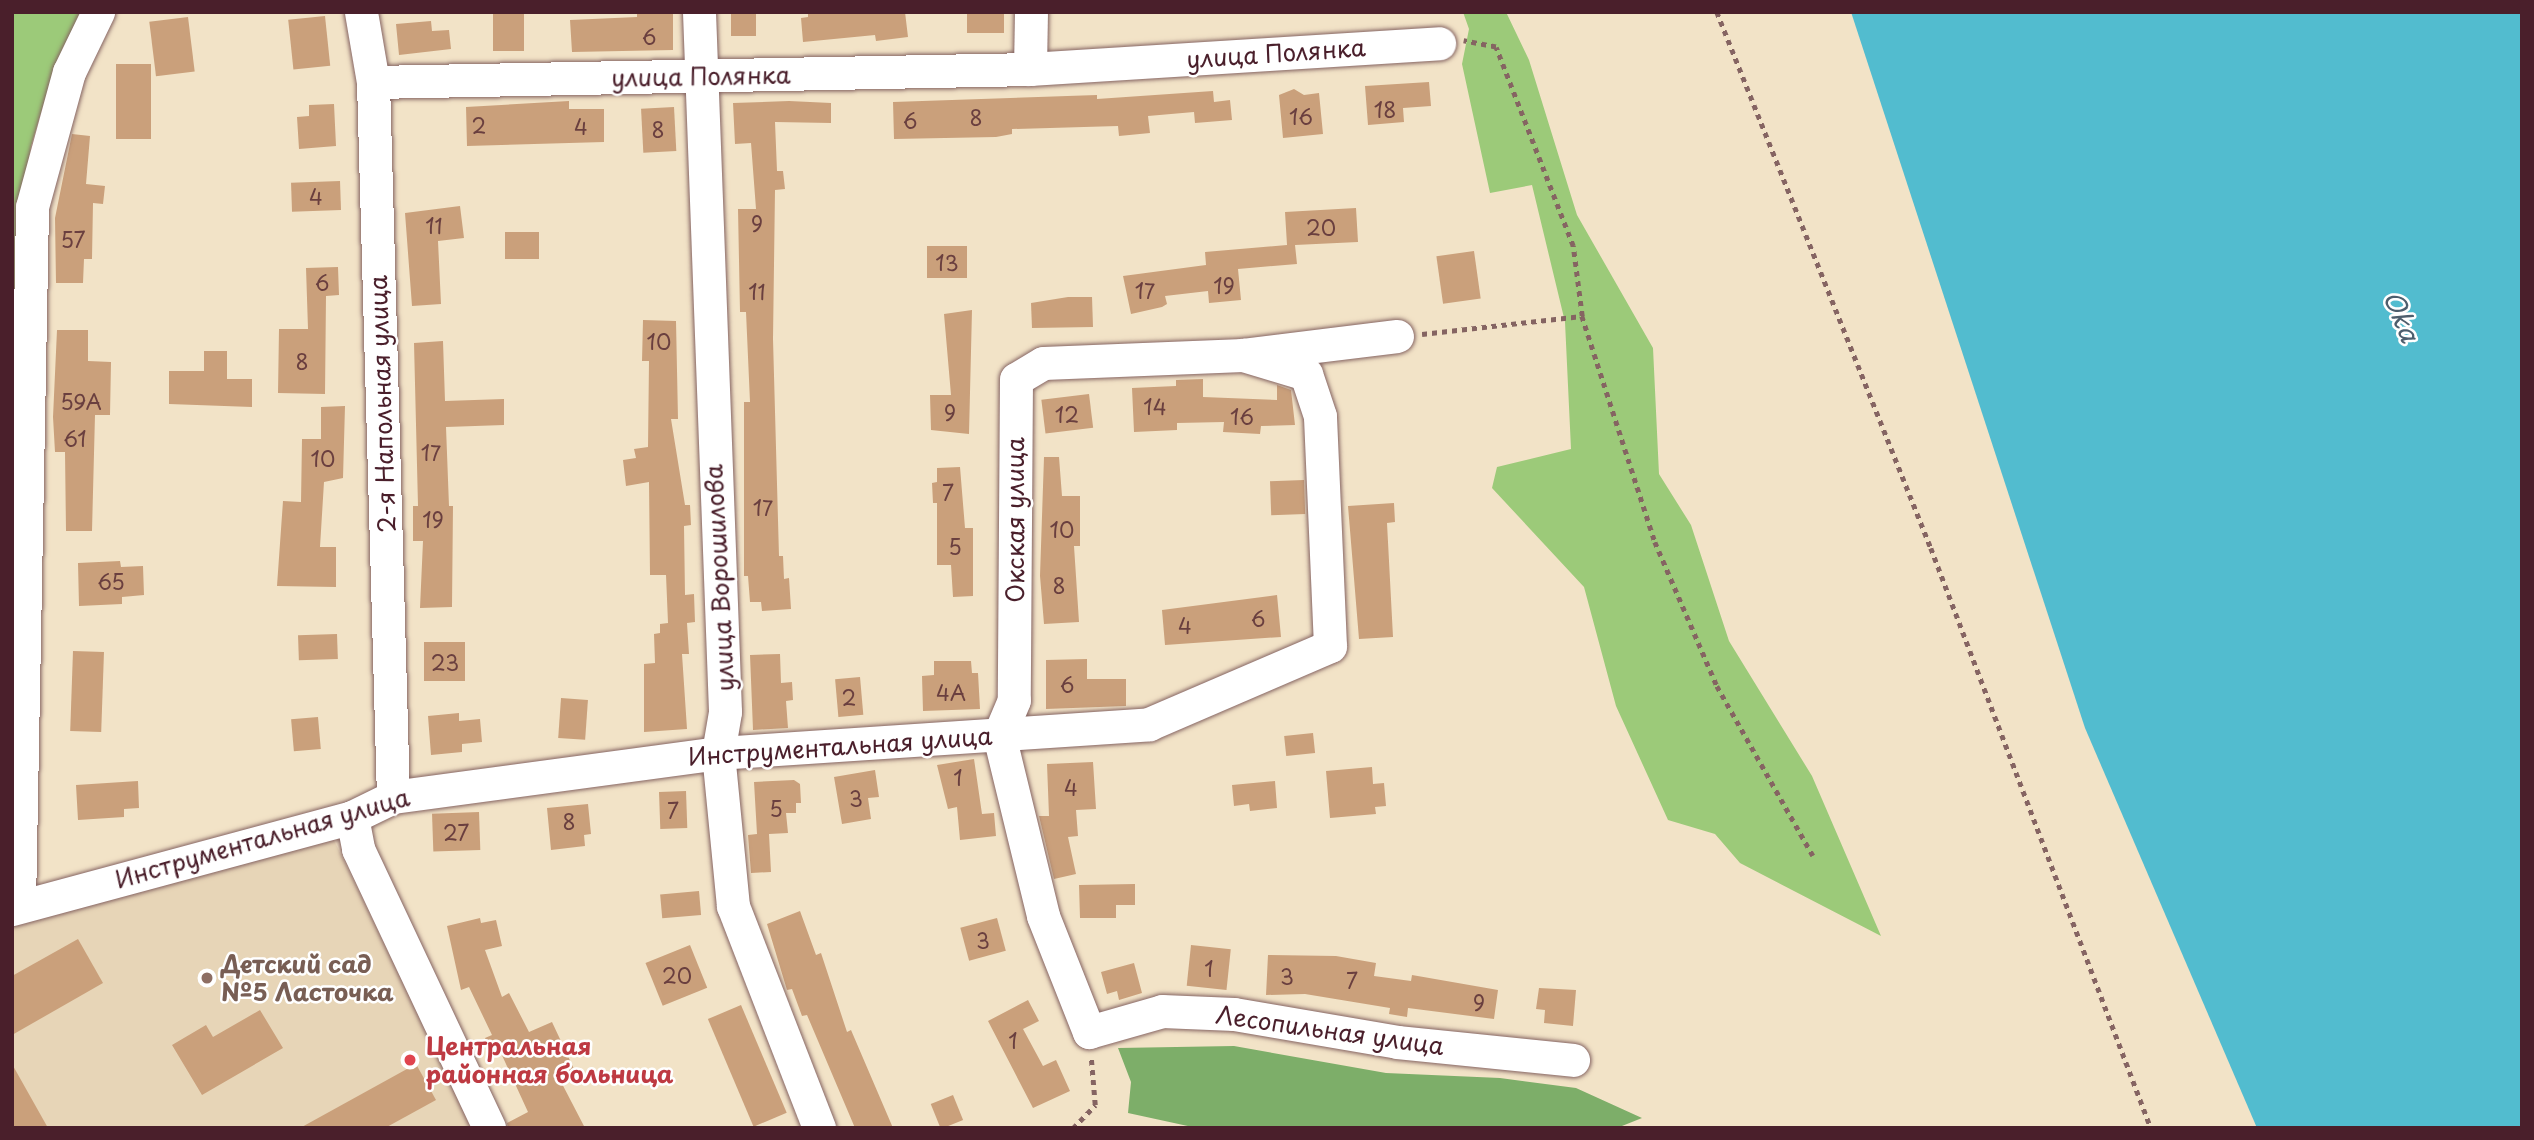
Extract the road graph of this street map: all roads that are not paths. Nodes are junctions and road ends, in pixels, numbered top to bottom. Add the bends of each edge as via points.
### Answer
1 (127, 12) edge
2 (361, 12) edge
3 (699, 12) edge
4 (1031, 12) edge
5 (96, 16) edge
6 (1439, 43) road end
7 (1030, 69) junction
8 (699, 76) junction
9 (373, 82) junction
10 (1397, 336) road end
11 (1243, 355) junction
12 (999, 735) junction
13 (718, 753) junction
14 (393, 797) junction
15 (352, 817) junction
16 (15, 907) edge
17 (1573, 1060) dead end
18 (489, 1128) edge
19 (818, 1128) edge

1 - 5 street
2 - 9 street, 2-я Напольная улица
3 - 8 street, улица Ворошилова
4 - 7 street
5 - 16 street via 69,72 32,208
6 - 7 street, улица Полянка
7 - 8 street, улица Полянка
8 - 9 street, улица Полянка
8 - 13 street, улица Ворошилова via 725,712
9 - 14 street, 2-я Напольная улица
10 - 11 street, Окская улица
11 - 12 street, Окская улица via 1043,363 1016,379 1014,700
11 - 12 street, Инструментальная улица via 1306,374 1320,416 1330,646 1149,724
12 - 13 street, Инструментальная улица
12 - 17 street, Лесопильная улица via 1043,916 1090,1032 1162,1011 1234,1014 1397,1042
13 - 14 street, Инструментальная улица
13 - 19 street, улица Ворошилова via 733,906
14 - 15 street, Инструментальная улица
15 - 16 street, Инструментальная улица
15 - 18 street via 358,849

